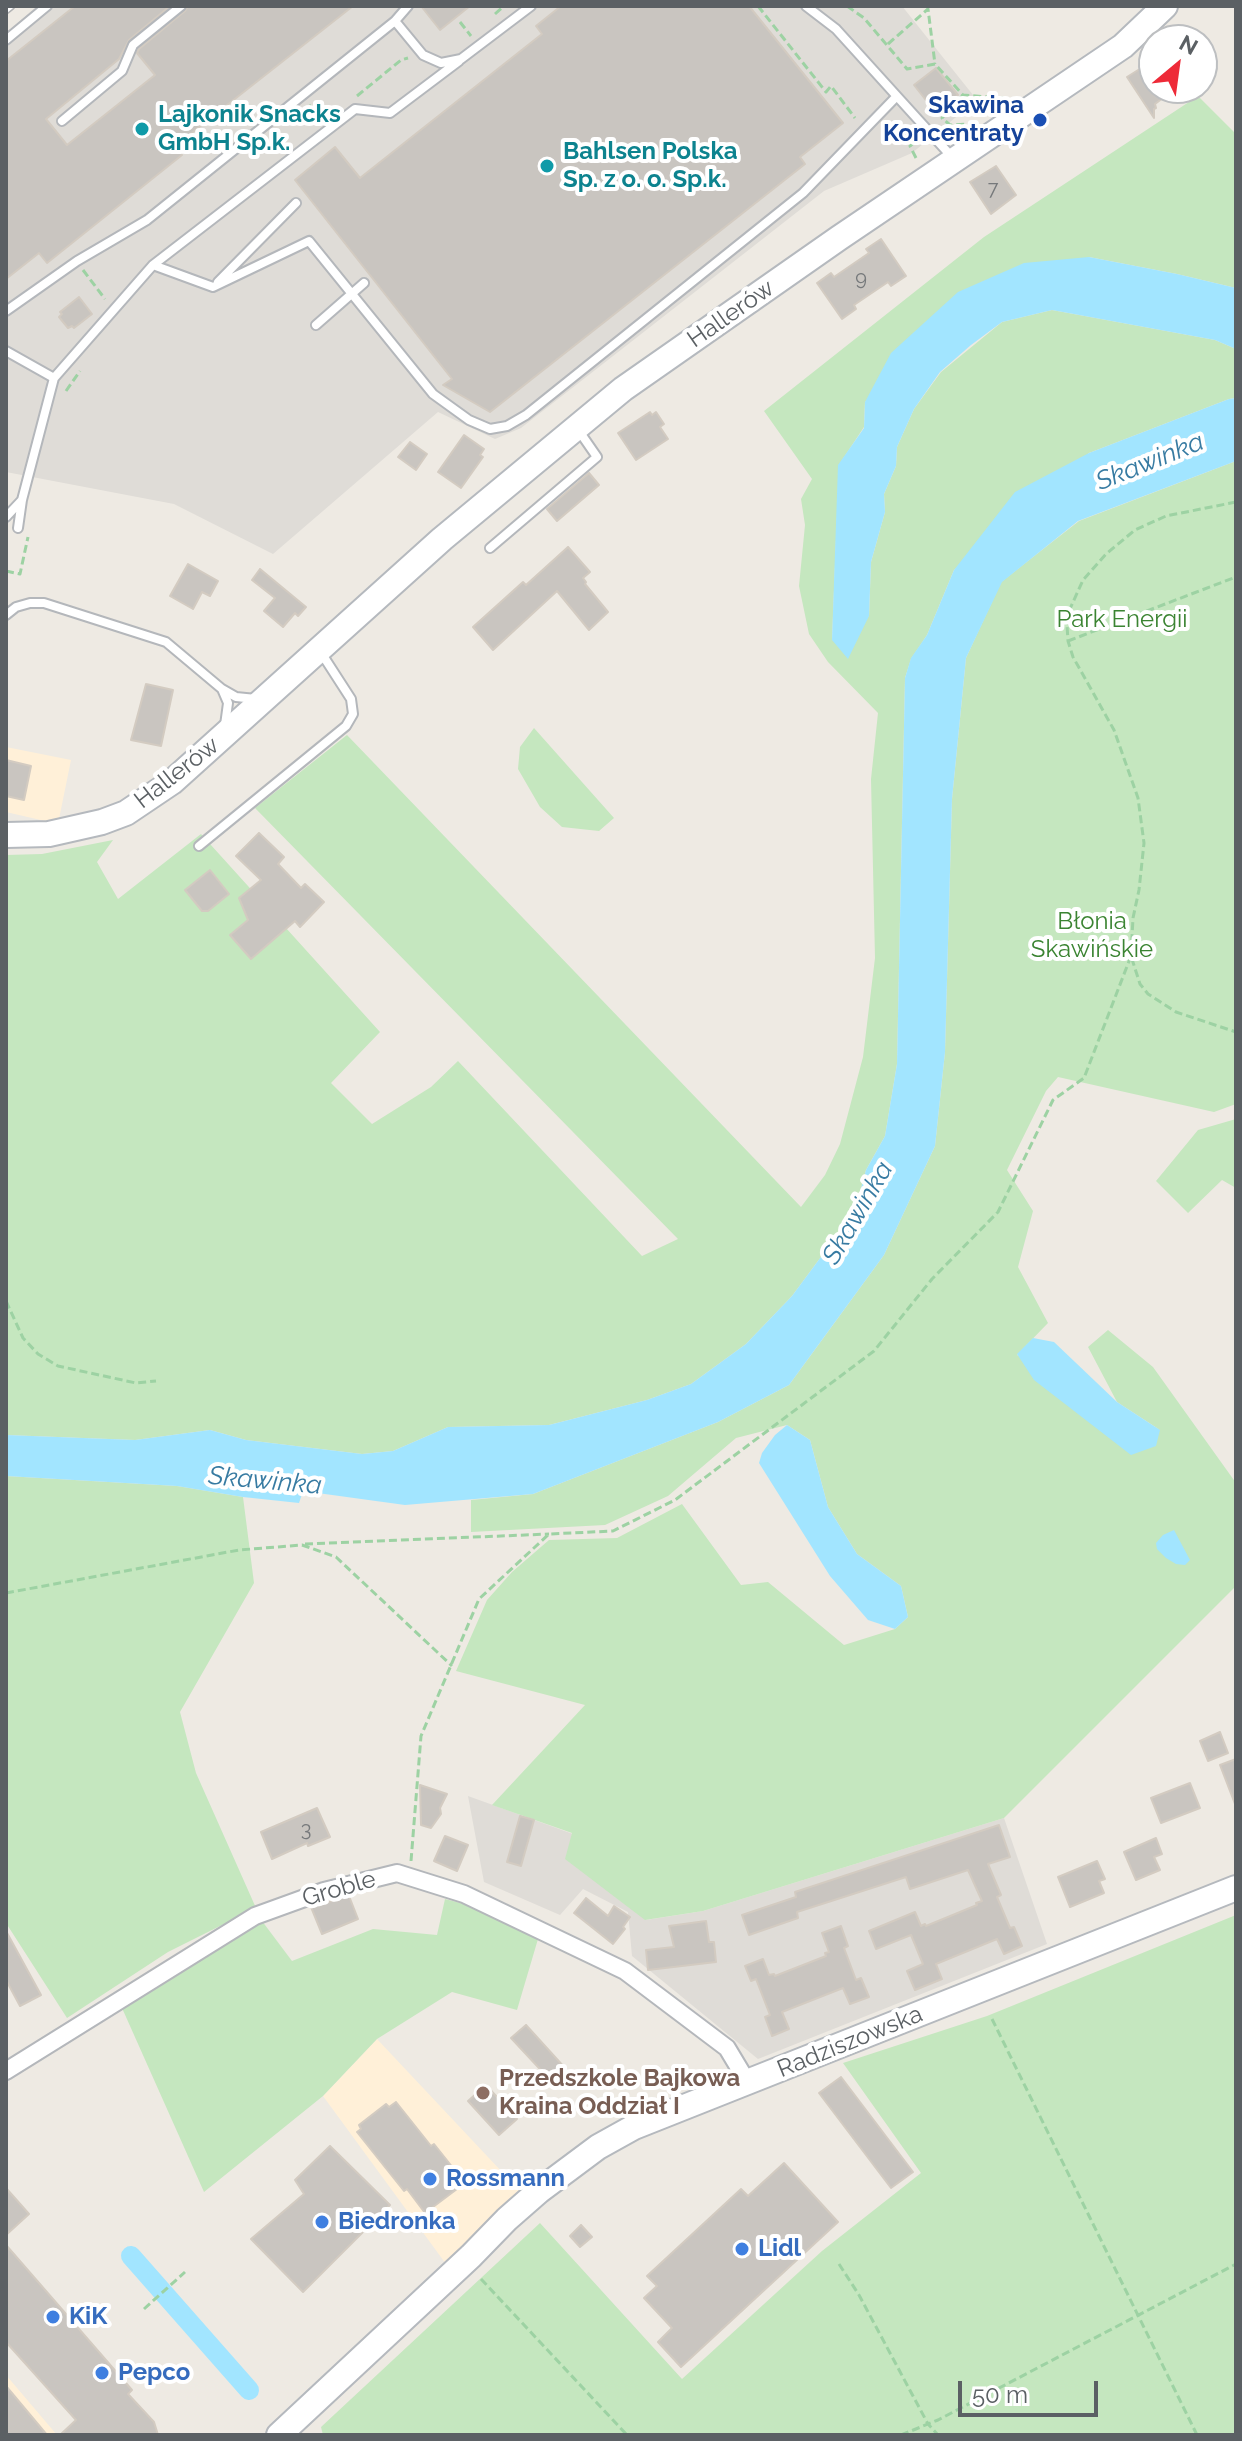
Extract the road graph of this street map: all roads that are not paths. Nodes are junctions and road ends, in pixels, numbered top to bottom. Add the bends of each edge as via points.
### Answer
1 (47, 6) edge
2 (181, 6) edge
3 (408, 6) edge
4 (531, 6) edge
5 (806, 6) edge
6 (1165, 6) edge
7 (395, 21) junction
8 (6, 40) edge
9 (461, 59) junction
10 (896, 97) junction
11 (62, 121) dead end
12 (955, 161) junction
13 (296, 203) dead end
14 (153, 265) junction
15 (364, 283) dead end
16 (213, 287) junction
17 (351, 294) junction
18 (6, 311) edge
19 (316, 325) dead end
20 (6, 351) edge
21 (54, 378) junction
22 (576, 427) junction
23 (22, 500) junction
24 (6, 517) edge
25 (18, 528) dead end
26 (490, 548) dead end
27 (6, 615) edge
28 (319, 650) junction
29 (222, 689) junction
30 (272, 693) junction
31 (222, 739) junction
32 (6, 835) edge
33 (199, 846) dead end
34 (1236, 1888) edge
35 (6, 2071) edge
36 (748, 2083) junction
37 (279, 2435) edge

1 - 8 lane
2 - 11 lane via 133,45 122,71
3 - 7 lane
4 - 9 lane
5 - 10 lane via 836,29
6 - 12 street, Hallerów via 1123,46
7 - 9 lane via 423,55 441,63
7 - 18 lane via 147,220
9 - 14 lane via 390,113 355,109
10 - 12 lane
10 - 17 lane via 803,193 507,426 490,429 469,420 433,394
12 - 22 street, Hallerów
13 - 16 lane
14 - 16 lane
14 - 21 lane
15 - 17 lane
16 - 17 lane via 309,241
17 - 19 lane
20 - 21 lane
21 - 23 lane
22 - 26 lane via 597,457
22 - 28 street, Hallerów
23 - 24 lane
23 - 25 lane
27 - 29 lane via 16,607 44,603 166,642
28 - 30 street, Hallerów
28 - 33 lane via 351,699 353,714 346,726
29 - 30 lane via 249,700
29 - 31 lane via 228,703
30 - 31 street, Hallerów
31 - 32 street, Hallerów via 126,813 49,834
34 - 36 street, Radziszowska
35 - 36 street, Groble via 255,1916 397,1873 464,1894 625,1971 727,2048
36 - 37 street, Radziszowska via 634,2127 564,2172 507,2219

